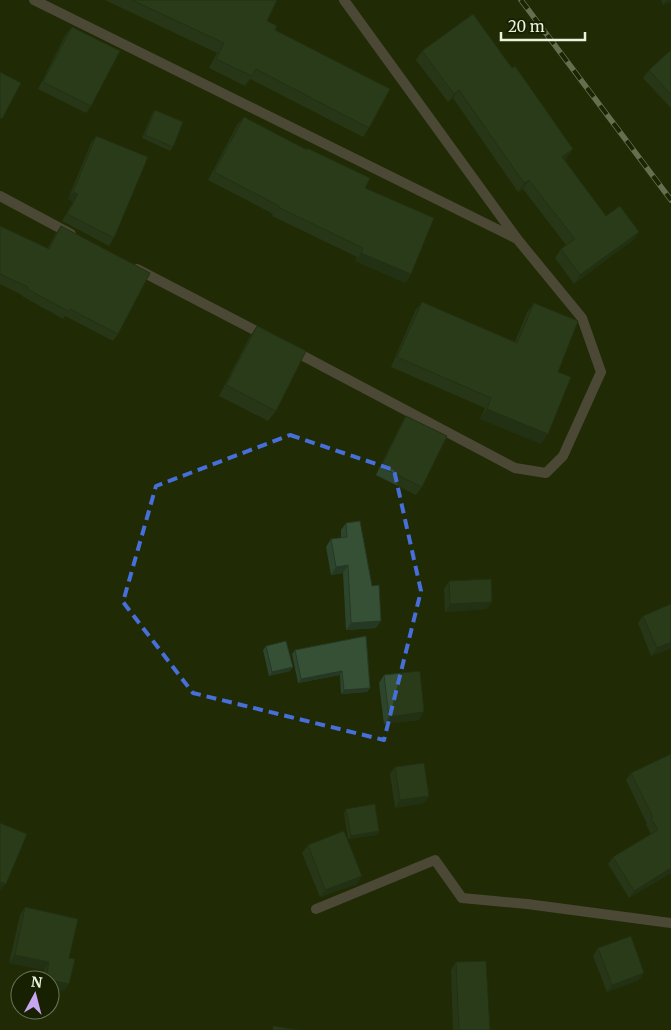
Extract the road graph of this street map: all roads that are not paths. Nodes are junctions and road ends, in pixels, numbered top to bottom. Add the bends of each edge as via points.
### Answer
1 (34, 0) edge
2 (344, 0) edge
3 (0, 196) edge
4 (79, 238) edge
5 (518, 240) junction
6 (131, 265) edge
7 (316, 909) dead end
8 (671, 923) edge

1 - 5 street
2 - 5 street
3 - 4 street
5 - 6 street via 582,318 601,372 563,456 546,473 515,468
7 - 8 street via 435,860 462,898

